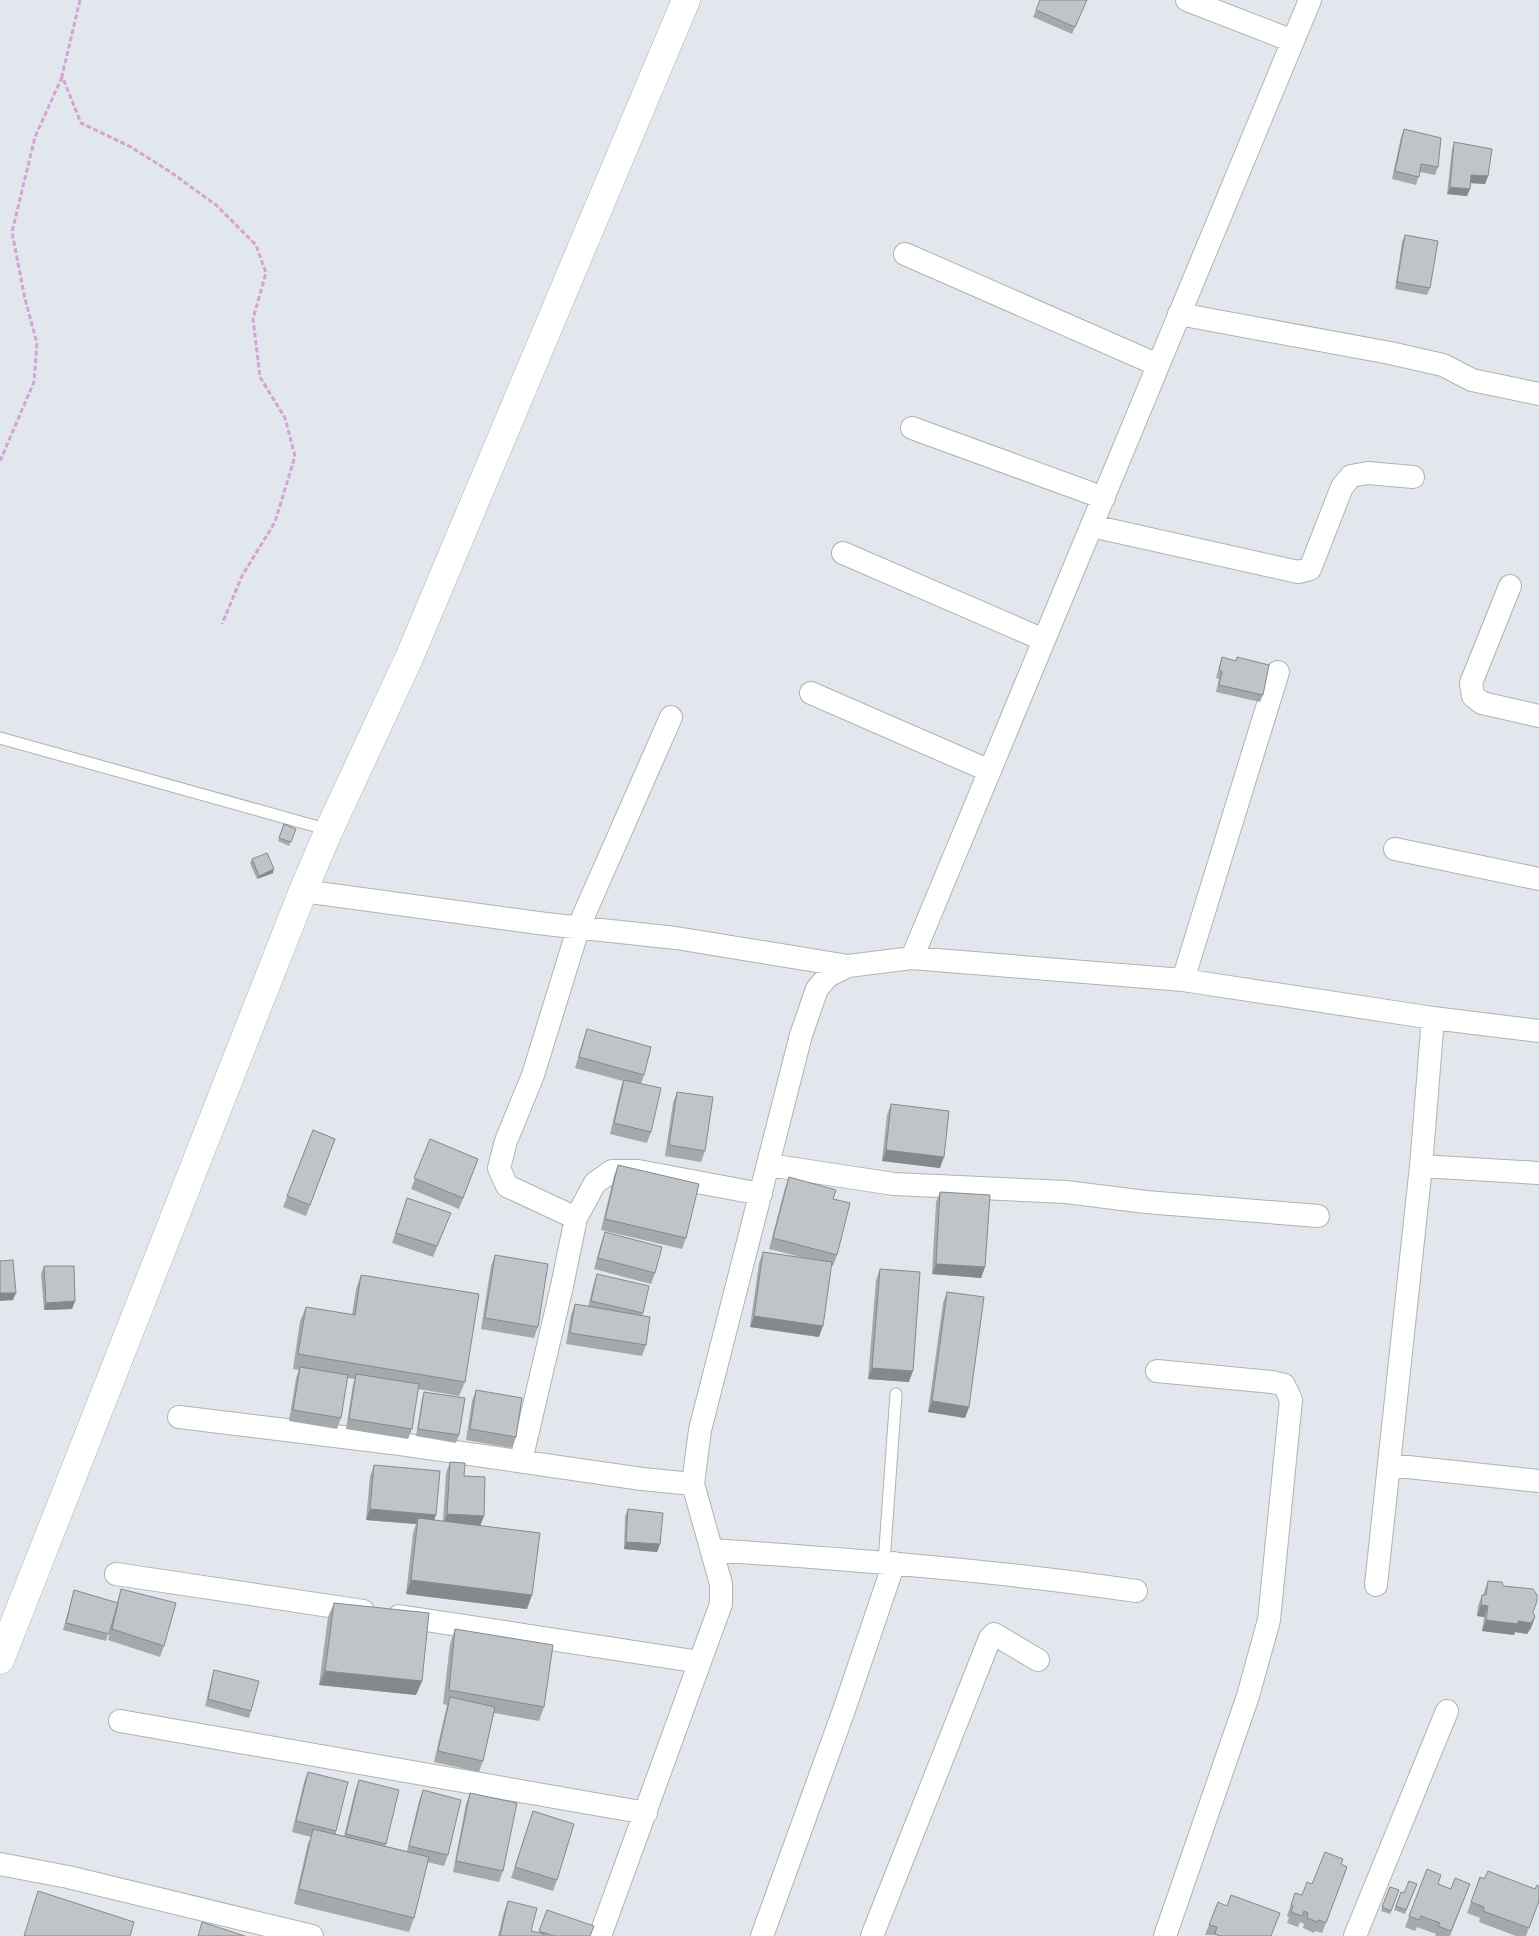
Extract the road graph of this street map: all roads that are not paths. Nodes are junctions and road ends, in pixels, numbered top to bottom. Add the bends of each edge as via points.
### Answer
1 (686, 0) edge
2 (1188, 0) edge
3 (1310, 0) edge
4 (1293, 41) junction
5 (905, 254) dead end
6 (1179, 314) junction
7 (1158, 365) junction
8 (1539, 394) edge
9 (912, 428) dead end
10 (1413, 477) dead end
11 (1104, 498) junction
12 (1092, 526) junction
13 (843, 553) dead end
14 (1510, 586) dead end
15 (1044, 640) junction
16 (1278, 672) dead end
17 (811, 693) dead end
18 (1539, 716) edge
19 (671, 717) dead end
20 (0, 738) edge
21 (990, 771) junction
22 (329, 830) junction
23 (1395, 849) dead end
24 (1539, 879) edge
25 (303, 891) junction
26 (579, 926) junction
27 (912, 958) junction
28 (848, 966) junction
29 (1183, 980) junction
30 (1433, 1018) junction
31 (1539, 1031) edge
32 (769, 1165) junction
33 (1422, 1166) junction
34 (1539, 1174) edge
35 (762, 1194) junction
36 (1318, 1216) dead end
37 (576, 1218) junction
38 (1157, 1371) dead end
39 (896, 1394) dead end
40 (179, 1417) dead end
41 (520, 1461) junction
42 (1389, 1465) junction
43 (1539, 1481) edge
44 (693, 1484) junction
45 (712, 1550) junction
46 (889, 1563) junction
47 (116, 1574) dead end
48 (1376, 1585) dead end
49 (1136, 1591) dead end
50 (0, 1660) edge
51 (1038, 1660) dead end
52 (700, 1662) junction
53 (1447, 1711) dead end
54 (120, 1721) dead end
55 (646, 1813) junction
56 (0, 1864) edge
57 (312, 1936) edge
58 (600, 1936) edge
59 (762, 1936) edge
60 (872, 1936) edge
61 (1165, 1936) edge
62 (1355, 1936) edge

1 - 22 street via 409,658
2 - 4 street
3 - 4 street
4 - 6 street
5 - 7 street
6 - 7 street
6 - 8 street via 1390,353 1444,365 1472,380
7 - 11 street
9 - 11 street
10 - 12 street via 1368,473 1351,476 1342,487 1310,569 1298,572
11 - 12 street
12 - 15 street
13 - 15 street
14 - 18 street via 1471,683 1473,696 1482,703
15 - 21 street
16 - 29 street
17 - 21 street
19 - 26 street
20 - 22 lane
21 - 27 street
22 - 25 street
23 - 24 street
25 - 26 street
25 - 50 street
26 - 28 street
26 - 37 street via 533,1075 506,1141 499,1168 507,1186
27 - 28 street
27 - 29 street
28 - 32 street via 828,976 818,988 801,1034
29 - 30 street
30 - 31 street
30 - 33 street
32 - 35 street
32 - 36 street via 894,1184 1066,1192
33 - 34 street
33 - 42 street
35 - 37 street via 638,1170 612,1171 595,1183
35 - 44 street via 700,1430
37 - 41 street
38 - 61 street via 1272,1382 1284,1385 1291,1400 1269,1620 1248,1696
39 - 46 lane
40 - 41 street
41 - 44 street
42 - 43 street
42 - 48 street
44 - 45 street
45 - 46 street
45 - 52 street via 721,1604
46 - 49 street via 1052,1578
46 - 59 street via 844,1710
47 - 52 street
51 - 60 street via 994,1634 990,1638
52 - 55 street
53 - 62 street
54 - 55 street
55 - 58 street
56 - 57 street via 68,1877

